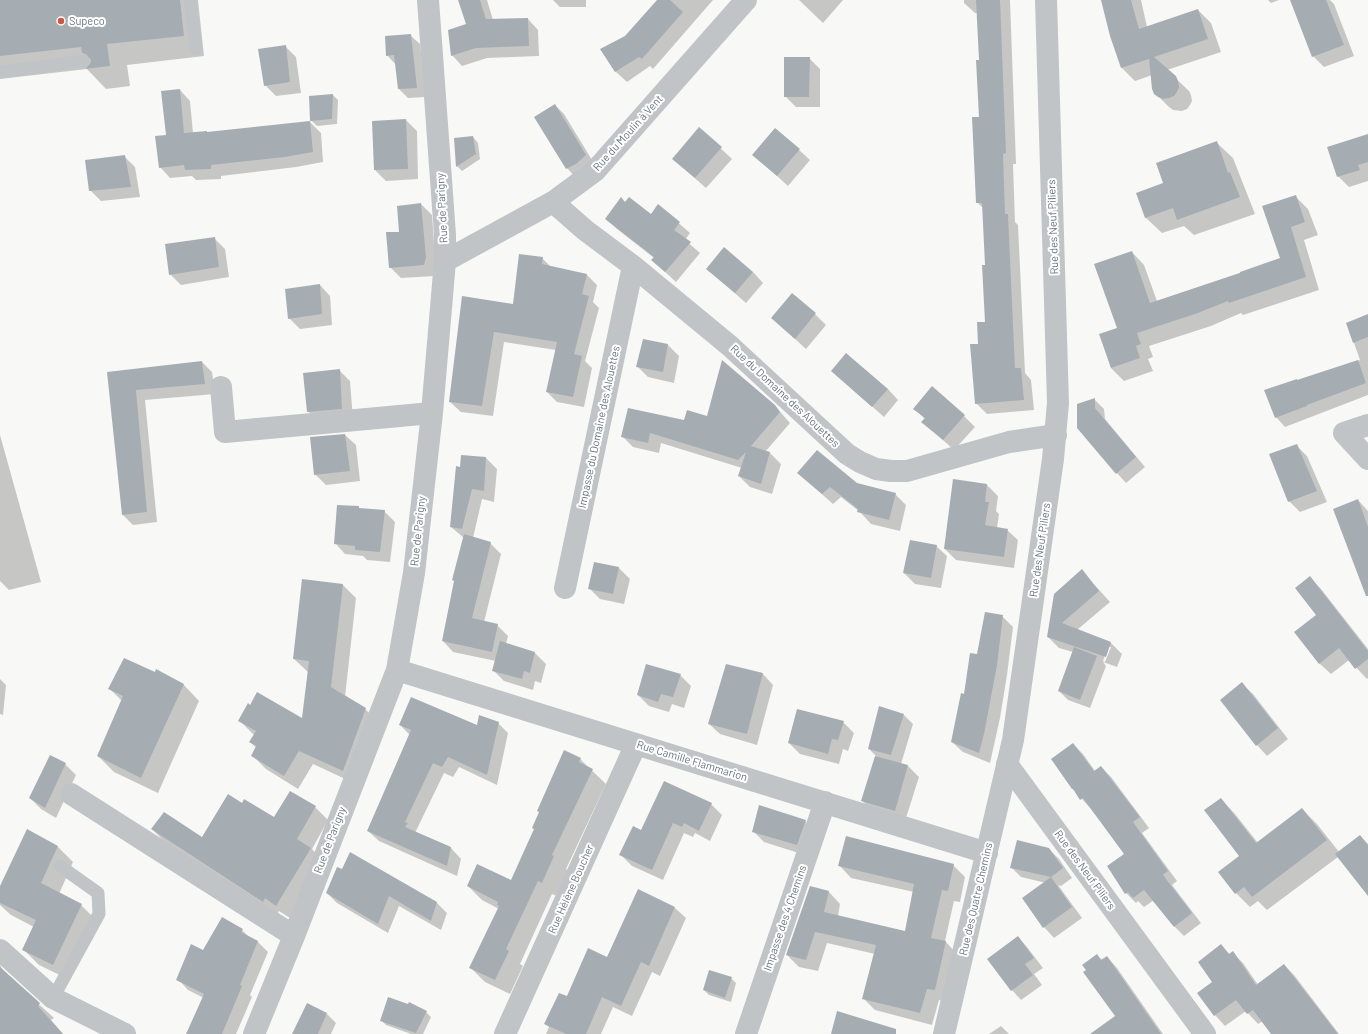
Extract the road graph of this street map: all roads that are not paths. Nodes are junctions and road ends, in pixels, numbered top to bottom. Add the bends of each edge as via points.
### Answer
1 (190, 0) edge
2 (428, 0) edge
3 (746, 0) edge
4 (1046, 0) edge
5 (196, 50) dead end
6 (83, 61) dead end
7 (0, 72) edge
8 (553, 202) junction
9 (445, 261) junction
10 (633, 266) junction
11 (221, 386) dead end
12 (432, 413) junction
13 (1368, 425) edge
14 (1056, 435) junction
15 (1368, 459) edge
16 (565, 588) dead end
17 (397, 670) junction
18 (636, 744) junction
19 (1007, 764) junction
20 (71, 794) dead end
21 (825, 802) junction
22 (987, 853) junction
23 (60, 866) dead end
24 (294, 936) junction
25 (0, 950) edge
26 (53, 998) junction
27 (124, 1034) edge
28 (254, 1034) edge
29 (505, 1034) edge
30 (746, 1034) edge
31 (944, 1034) edge
32 (1205, 1034) edge

1 - 5 lane
2 - 9 street, Rue de Parigny
3 - 8 street, Rue du Moulin à Vent via 595,171
4 - 14 street, Rue des Neuf Piliers via 1058,387
6 - 7 lane
8 - 9 street, Rue du Moulin à Vent
8 - 10 street, Rue du Domaine des Alouettes
9 - 12 street, Rue de Parigny
10 - 14 street, Rue du Domaine des Alouettes via 730,346 847,454 876,469 907,471 1009,442
10 - 16 street, Impasse du Domaine des Alouettes
11 - 12 street via 225,432
12 - 17 street, Rue de Parigny via 414,573
13 - 15 street via 1344,433
14 - 19 street, Rue des Neuf Piliers via 1013,740
17 - 18 street, Rue Camille Flammarion
17 - 24 street, Rue de Parigny
18 - 21 street, Rue Camille Flammarion
18 - 29 street, Rue Hélène Boucher
19 - 22 street, Rue des Quatre Chemins
19 - 32 street, Rue des Neuf Piliers
20 - 24 street
21 - 22 street, Rue Camille Flammarion
21 - 30 street, Impasse des 4 Chemins
22 - 31 street, Rue des Quatre Chemins
23 - 26 lane via 98,893 99,914
24 - 28 street, Rue de Parigny
25 - 26 street
26 - 27 street

